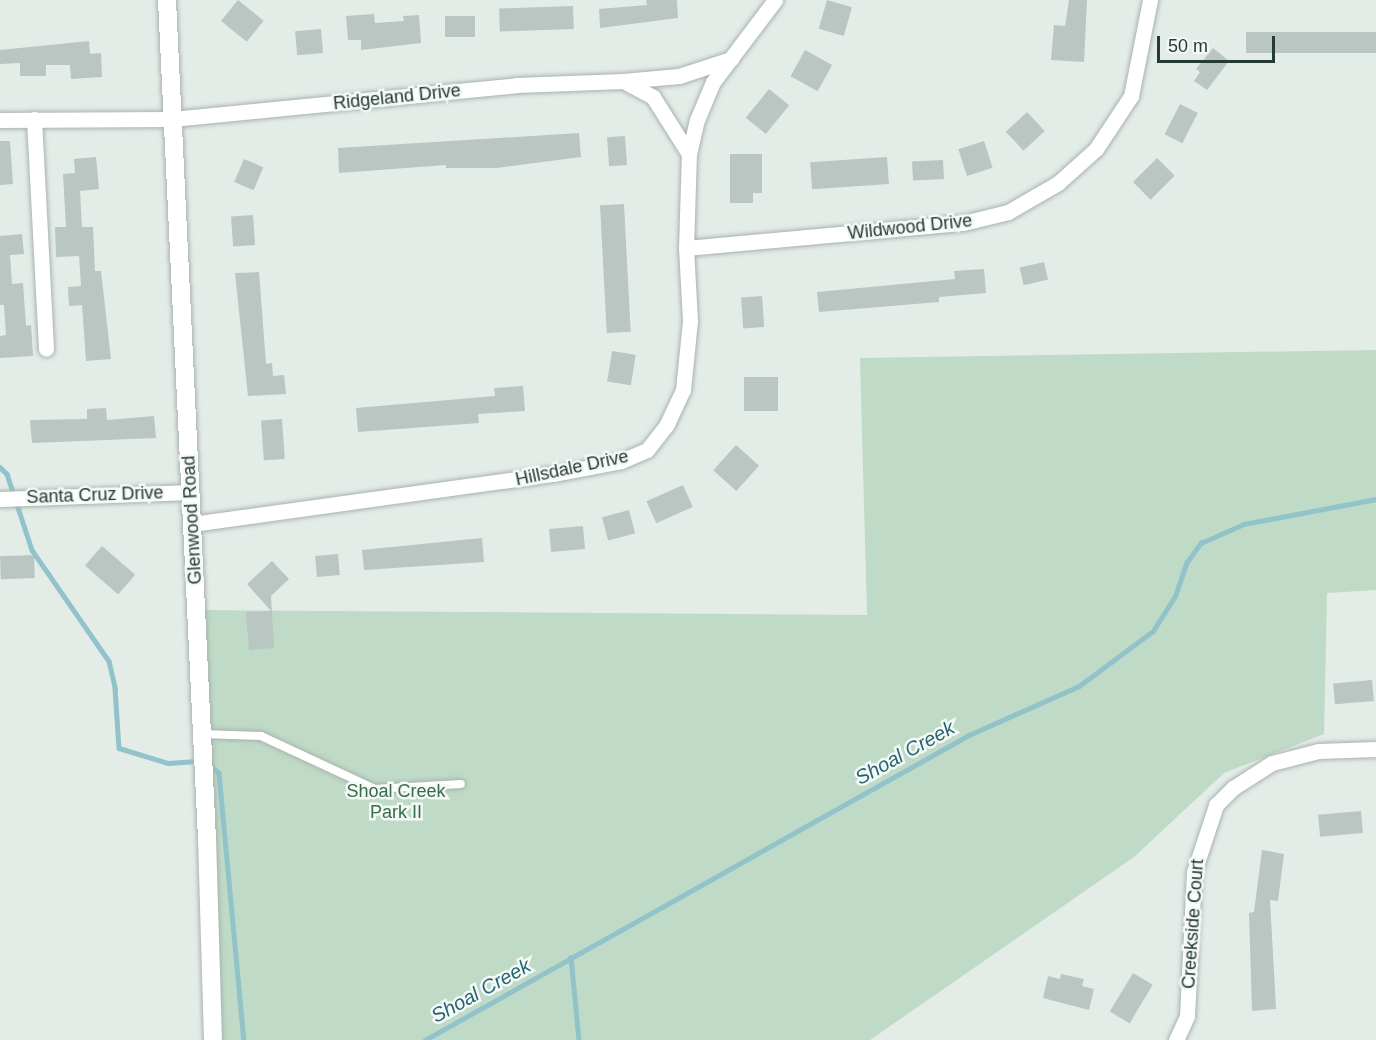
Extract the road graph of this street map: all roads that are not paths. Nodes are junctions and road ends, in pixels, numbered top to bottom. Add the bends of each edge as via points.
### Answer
1 (167, 0) edge
2 (776, 0) edge
3 (1150, 0) edge
4 (732, 59) junction
5 (623, 81) junction
6 (34, 119) junction
7 (172, 119) junction
8 (0, 120) edge
9 (689, 154) junction
10 (686, 248) junction
11 (46, 349) dead end
12 (190, 492) junction
13 (0, 499) edge
14 (192, 524) junction
15 (202, 734) junction
16 (1376, 749) edge
17 (461, 784) dead end
18 (213, 1040) edge
19 (1176, 1040) edge

1 - 7 main road, Glenwood Road
2 - 4 street
3 - 10 street, Wildwood Drive via 1131,96 1096,149 1058,183 1008,212 963,223
4 - 5 street, Ridgeland Drive via 679,76
4 - 9 street via 713,82 697,120
5 - 7 street, Ridgeland Drive via 516,85
5 - 9 street via 653,97
6 - 7 street, Ridgeland Drive
6 - 8 street, Ridgeland Drive
6 - 11 street
7 - 12 main road, Glenwood Road
9 - 10 street, Hillsdale Drive
10 - 14 street, Hillsdale Drive via 690,321 683,390 667,424 647,450 621,461 554,474
12 - 13 street, Santa Cruz Drive
12 - 14 main road, Glenwood Road
14 - 15 main road, Glenwood Road
15 - 17 lane via 261,736 375,789
15 - 18 main road, Glenwood Road
16 - 19 street, Creekside Court via 1318,751 1272,763 1252,774 1216,805 1194,872 1187,1016

